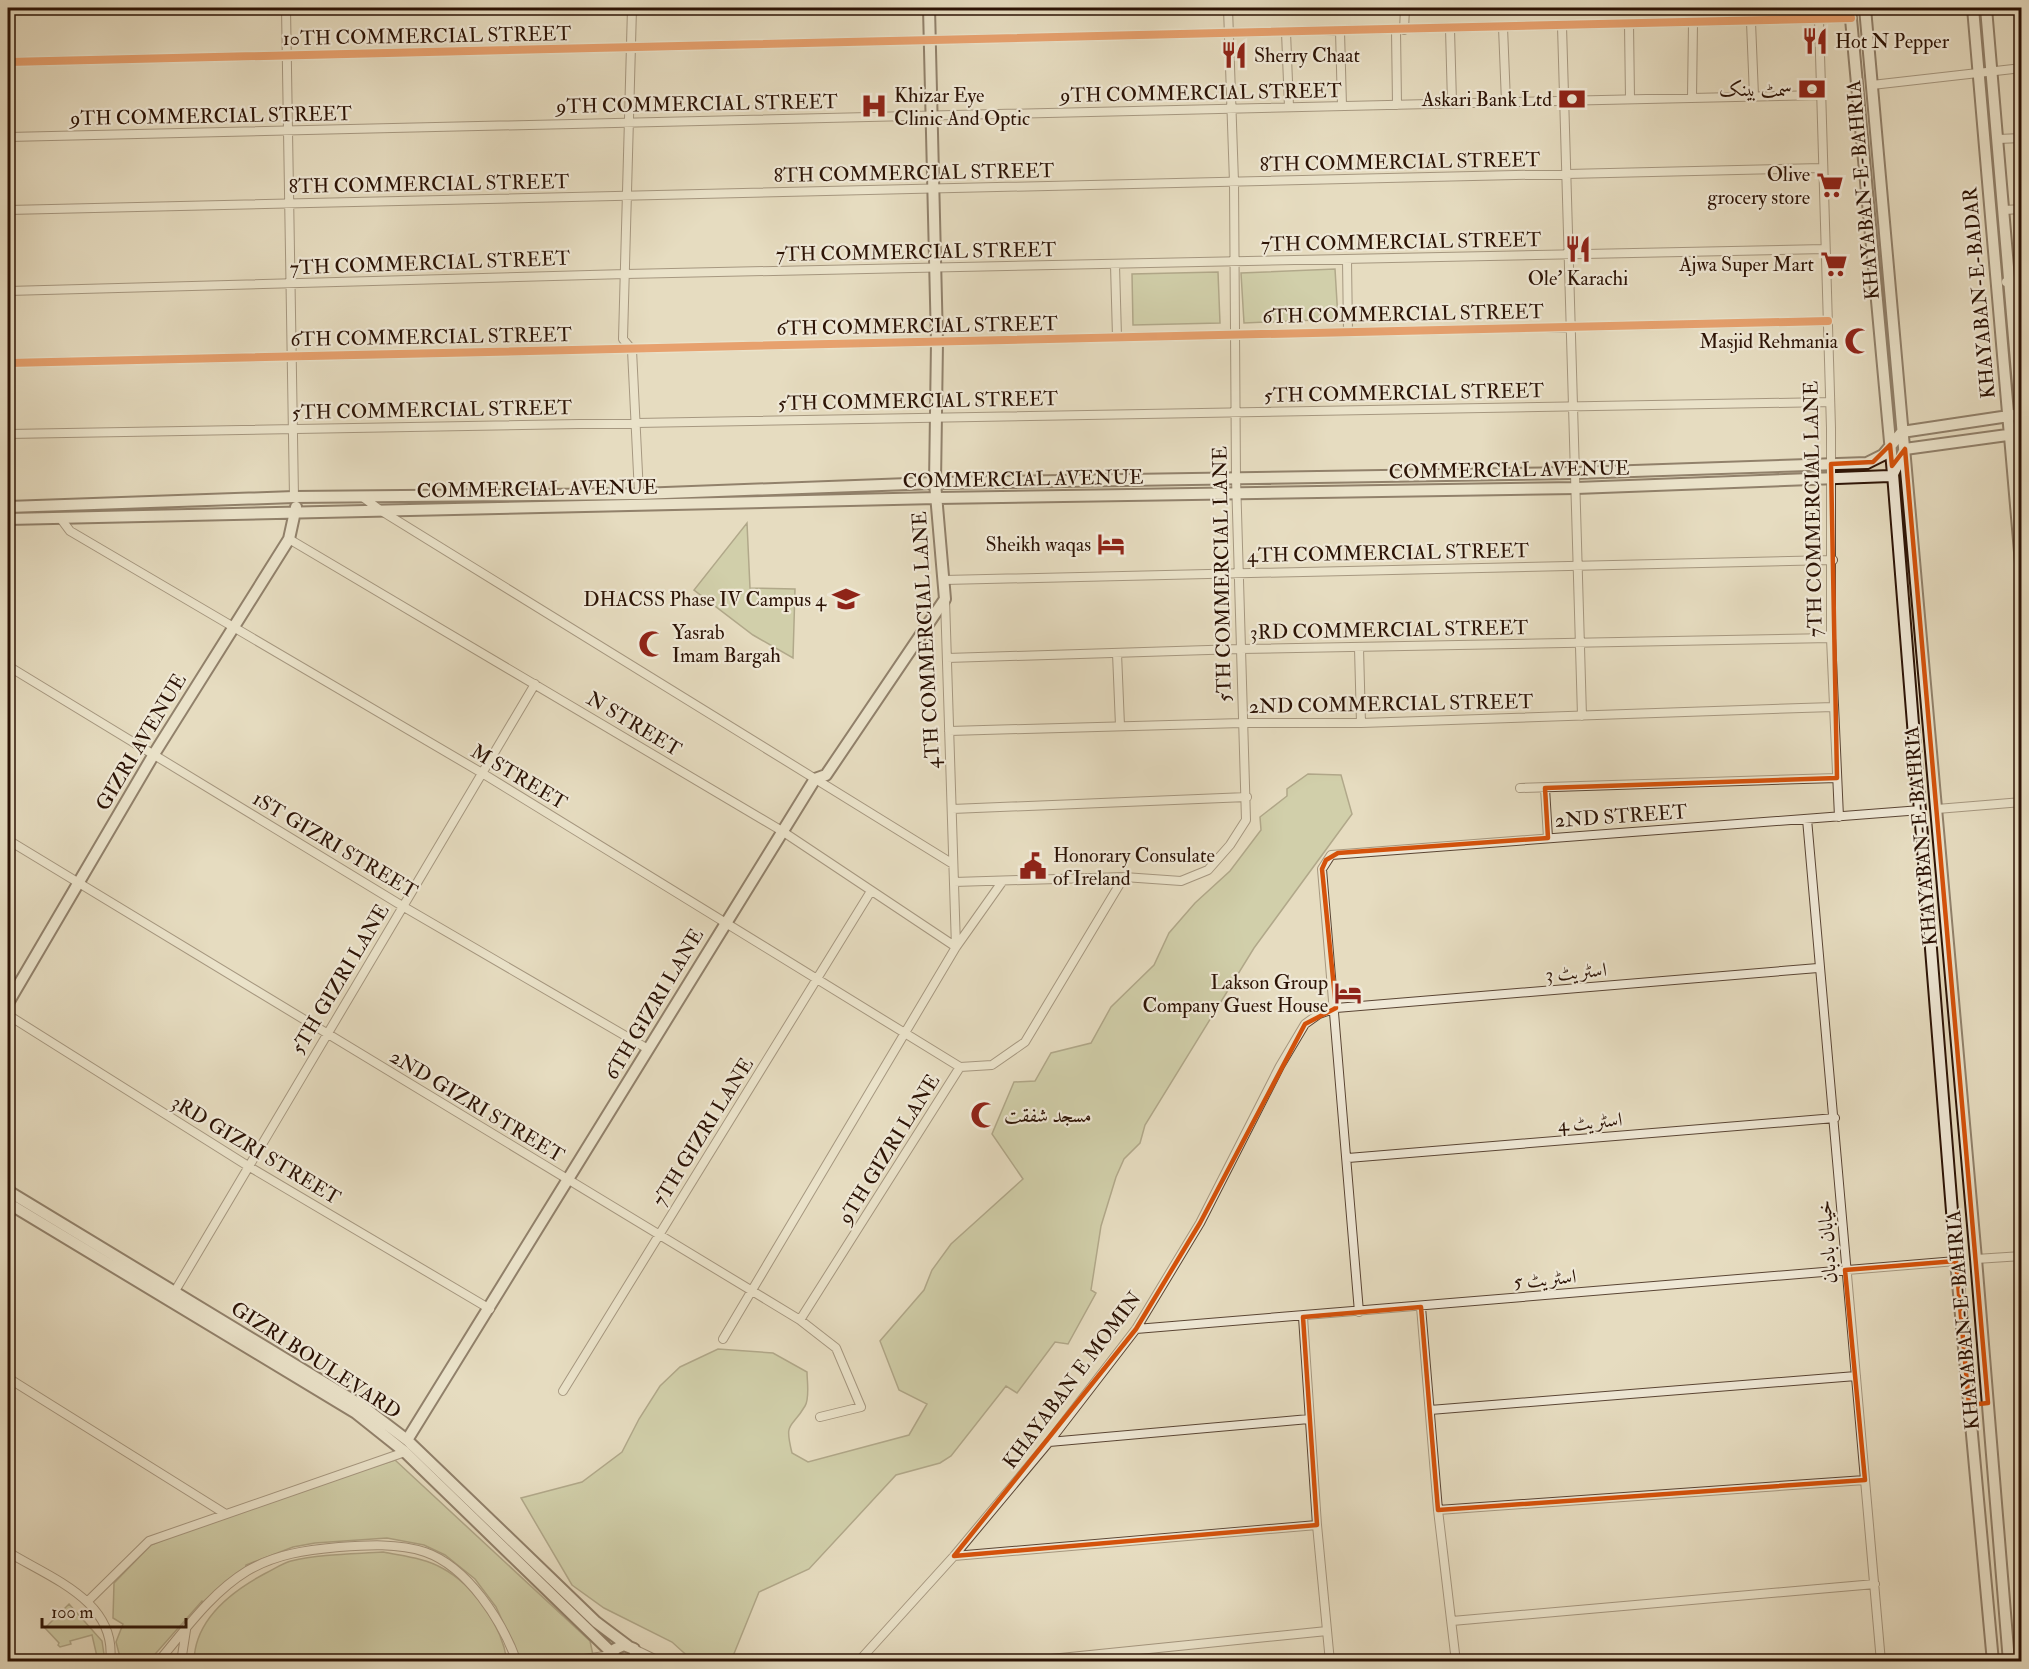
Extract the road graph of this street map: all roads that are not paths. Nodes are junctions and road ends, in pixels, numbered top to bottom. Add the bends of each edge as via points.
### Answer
1 (286, 8) edge
2 (632, 8) edge
3 (929, 8) edge
4 (1228, 8) edge
5 (1405, 8) edge
6 (1865, 8) edge
7 (1973, 8) edge
8 (1986, 8) edge
9 (1851, 13) edge
10 (1819, 20) junction
11 (1751, 22) junction
12 (1693, 23) junction
13 (1629, 24) junction
14 (1562, 26) junction
15 (1503, 27) junction
16 (1450, 29) junction
17 (1400, 30) junction
18 (1340, 31) junction
19 (1286, 32) junction
20 (1229, 34) junction
21 (929, 41) junction
22 (630, 47) junction
23 (287, 56) junction
24 (8, 62) edge
25 (2022, 68) edge
26 (1992, 71) junction
27 (1978, 72) junction
28 (1872, 85) junction
29 (1820, 95) junction
30 (1754, 96) junction
31 (1692, 98) junction
32 (1630, 99) junction
33 (1564, 101) junction
34 (1506, 102) junction
35 (1452, 103) junction
36 (1397, 105) junction
37 (1342, 106) junction
38 (1289, 107) junction
39 (1232, 108) junction
40 (930, 115) junction
41 (628, 122) junction
42 (288, 130) junction
43 (8, 137) edge
44 (2022, 138) edge
45 (1998, 139) junction
46 (1822, 168) junction
47 (1566, 174) junction
48 (1234, 182) junction
49 (934, 189) junction
50 (626, 196) junction
51 (289, 204) junction
52 (2022, 209) edge
53 (8, 210) edge
54 (2004, 210) junction
55 (1824, 249) junction
56 (1568, 255) junction
57 (1347, 260) junction
58 (1233, 262) junction
59 (1115, 265) junction
60 (935, 269) junction
61 (626, 274) junction
62 (1996, 282) junction
63 (2022, 282) edge
64 (2010, 283) junction
65 (291, 284) junction
66 (8, 291) edge
67 (1828, 321) junction
68 (1569, 327) junction
69 (1348, 332) junction
70 (1234, 335) junction
71 (1117, 338) junction
72 (937, 342) junction
73 (632, 350) junction
74 (2019, 355) edge
75 (292, 357) junction
76 (8, 363) edge
77 (1828, 402) junction
78 (1573, 406) junction
79 (1900, 408) junction
80 (1236, 412) junction
81 (2021, 414) edge
82 (2007, 416) junction
83 (937, 418) junction
84 (2022, 421) edge
85 (636, 423) junction
86 (293, 429) junction
87 (1923, 429) junction
88 (1902, 432) junction
89 (2022, 433) edge
90 (8, 434) edge
91 (2009, 435) junction
92 (1890, 445) junction
93 (1905, 449) junction
94 (1831, 464) junction
95 (1575, 473) junction
96 (1893, 474) junction
97 (1236, 478) junction
98 (1832, 480) junction
99 (935, 483) junction
100 (1576, 488) junction
101 (1237, 493) junction
102 (639, 494) junction
103 (294, 497) junction
104 (364, 498) junction
105 (937, 498) junction
106 (8, 507) edge
107 (380, 510) junction
108 (296, 512) junction
109 (8, 519) edge
110 (61, 519) junction
111 (289, 539) junction
112 (1833, 560) junction
113 (1579, 565) junction
114 (1239, 573) junction
115 (2022, 575) edge
116 (945, 580) junction
117 (945, 599) junction
118 (232, 628) junction
119 (1921, 632) junction
120 (1906, 634) junction
121 (1832, 638) junction
122 (1580, 642) junction
123 (1359, 648) junction
124 (1240, 649) junction
125 (1118, 653) junction
126 (947, 658) junction
127 (8, 666) edge
128 (535, 684) junction
129 (1833, 707) junction
130 (1582, 716) junction
131 (1242, 723) junction
132 (1361, 723) junction
133 (1120, 726) junction
134 (949, 731) junction
135 (154, 754) junction
136 (482, 773) junction
137 (1837, 778) junction
138 (815, 779) junction
139 (1520, 788) dead end
140 (1545, 788) junction
141 (1247, 797) junction
142 (2022, 802) edge
143 (1936, 808) junction
144 (952, 809) junction
145 (1921, 810) junction
146 (1839, 816) junction
147 (1807, 819) junction
148 (782, 831) junction
149 (1548, 838) junction
150 (8, 840) edge
151 (953, 864) junction
152 (1124, 877) junction
153 (954, 882) junction
154 (1002, 882) junction
155 (77, 883) junction
156 (872, 891) junction
157 (404, 907) junction
158 (725, 921) junction
159 (956, 947) junction
160 (1818, 968) junction
161 (818, 978) junction
162 (8, 1003) edge
163 (1336, 1008) junction
164 (8, 1015) edge
165 (325, 1034) junction
166 (904, 1034) junction
167 (648, 1049) junction
168 (960, 1067) junction
169 (1835, 1118) junction
170 (1348, 1158) junction
171 (248, 1166) junction
172 (568, 1179) junction
173 (8, 1191) edge
174 (8, 1203) edge
175 (660, 1234) junction
176 (2022, 1256) edge
177 (1976, 1259) junction
178 (1956, 1261) junction
179 (1845, 1270) junction
180 (753, 1290) junction
181 (175, 1291) junction
182 (1421, 1307) junction
183 (490, 1308) junction
184 (1359, 1312) junction
185 (1303, 1317) junction
186 (801, 1320) junction
187 (1136, 1329) junction
188 (723, 1340) dead end
189 (1856, 1376) junction
190 (8, 1378) edge
191 (563, 1391) dead end
192 (1988, 1403) junction
193 (1969, 1404) junction
194 (1430, 1410) junction
195 (820, 1417) dead end
196 (1309, 1419) junction
197 (1049, 1442) junction
198 (406, 1446) junction
199 (1865, 1480) junction
200 (1438, 1510) junction
201 (224, 1513) junction
202 (1317, 1525) junction
203 (8, 1552) edge
204 (954, 1556) junction
205 (1875, 1584) junction
206 (89, 1600) junction
207 (1452, 1621) junction
208 (186, 1629) junction
209 (1327, 1631) junction
210 (631, 1648) junction
211 (610, 1657) edge
212 (110, 1662) edge
213 (158, 1662) edge
214 (181, 1662) edge
215 (517, 1662) edge
216 (565, 1662) edge
217 (637, 1662) edge
218 (661, 1662) edge
219 (858, 1662) edge
220 (1021, 1662) edge
221 (1330, 1662) edge
222 (1456, 1662) edge
223 (1881, 1662) edge
224 (1993, 1662) edge
225 (2009, 1662) edge

1 - 23 street
2 - 22 street
3 - 21 main road, 4TH COMMERCIAL LANE
4 - 20 street, 5TH COMMERCIAL LANE
5 - 17 street
6 - 28 main road, KHAYABAN-E-BAHRIA
7 - 27 main road, KHAYABAN-E-BADAR
8 - 26 main road, KHAYABAN-E-BADAR
9 - 10 street, 10TH COMMERCIAL STREET
9 - 92 main road, KHAYABAN-E-BAHRIA
10 - 11 street, 10TH COMMERCIAL STREET
10 - 29 street, 7TH COMMERCIAL LANE
11 - 12 street, 10TH COMMERCIAL STREET
11 - 30 street
12 - 13 street, 10TH COMMERCIAL STREET
12 - 31 street
13 - 14 street, 10TH COMMERCIAL STREET
13 - 32 street
14 - 15 street, 10TH COMMERCIAL STREET
14 - 33 street
15 - 16 street, 10TH COMMERCIAL STREET
15 - 34 street
16 - 17 street, 10TH COMMERCIAL STREET
16 - 35 street
17 - 18 street, 10TH COMMERCIAL STREET
17 - 36 street
18 - 19 street, 10TH COMMERCIAL STREET
18 - 37 street
19 - 20 street, 10TH COMMERCIAL STREET
19 - 38 street
20 - 21 street, 10TH COMMERCIAL STREET
20 - 39 street, 5TH COMMERCIAL LANE
21 - 22 street, 10TH COMMERCIAL STREET
21 - 40 main road, 4TH COMMERCIAL LANE
22 - 23 street, 10TH COMMERCIAL STREET
22 - 41 street
23 - 24 street, 10TH COMMERCIAL STREET
23 - 42 street
25 - 26 street
26 - 27 street
26 - 45 main road, KHAYABAN-E-BADAR
27 - 28 street
27 - 62 main road, KHAYABAN-E-BADAR
28 - 79 main road, KHAYABAN-E-BAHRIA
29 - 30 street, 9TH COMMERCIAL STREET
29 - 46 street, 7TH COMMERCIAL LANE
30 - 31 street, 9TH COMMERCIAL STREET
31 - 32 street, 9TH COMMERCIAL STREET
32 - 33 street, 9TH COMMERCIAL STREET
33 - 34 street, 9TH COMMERCIAL STREET
33 - 47 street
34 - 35 street, 9TH COMMERCIAL STREET
35 - 36 street, 9TH COMMERCIAL STREET
36 - 37 street, 9TH COMMERCIAL STREET
37 - 38 street, 9TH COMMERCIAL STREET
38 - 39 street, 9TH COMMERCIAL STREET
39 - 40 street, 9TH COMMERCIAL STREET
39 - 48 street, 5TH COMMERCIAL LANE
40 - 41 street, 9TH COMMERCIAL STREET
40 - 49 main road, 4TH COMMERCIAL LANE
41 - 42 street, 9TH COMMERCIAL STREET
41 - 50 street
42 - 43 street, 9TH COMMERCIAL STREET
42 - 51 street
44 - 45 street
45 - 54 main road, KHAYABAN-E-BADAR
46 - 47 street, 8TH COMMERCIAL STREET
46 - 55 street, 7TH COMMERCIAL LANE
47 - 48 street, 8TH COMMERCIAL STREET
47 - 56 street
48 - 49 street, 8TH COMMERCIAL STREET
48 - 58 street, 5TH COMMERCIAL LANE
49 - 50 street, 8TH COMMERCIAL STREET
49 - 60 main road, 4TH COMMERCIAL LANE
50 - 51 street, 8TH COMMERCIAL STREET
50 - 61 street
51 - 53 street, 8TH COMMERCIAL STREET
51 - 65 street
52 - 54 street
54 - 64 main road, KHAYABAN-E-BADAR
55 - 56 street, 7TH COMMERCIAL STREET
55 - 67 street, 7TH COMMERCIAL LANE
56 - 57 street, 7TH COMMERCIAL STREET
56 - 68 street
57 - 58 street, 7TH COMMERCIAL STREET
57 - 69 street
58 - 59 street, 7TH COMMERCIAL STREET
58 - 70 street, 5TH COMMERCIAL LANE
59 - 60 street, 7TH COMMERCIAL STREET
59 - 71 street
60 - 61 street, 7TH COMMERCIAL STREET
60 - 72 main road, 4TH COMMERCIAL LANE
61 - 65 street, 7TH COMMERCIAL STREET
61 - 73 street via 623,339
62 - 64 street
62 - 82 main road, KHAYABAN-E-BADAR
63 - 64 street
64 - 74 main road, KHAYABAN-E-BADAR
65 - 66 street, 7TH COMMERCIAL STREET
65 - 75 street
67 - 68 street, 6TH COMMERCIAL STREET
67 - 77 street, 7TH COMMERCIAL LANE
68 - 69 street, 6TH COMMERCIAL STREET
68 - 78 street
69 - 70 street, 6TH COMMERCIAL STREET
70 - 71 street, 6TH COMMERCIAL STREET
70 - 80 street, 5TH COMMERCIAL LANE
71 - 72 street, 6TH COMMERCIAL STREET
72 - 73 street, 6TH COMMERCIAL STREET
72 - 83 main road, 4TH COMMERCIAL LANE
73 - 75 street, 6TH COMMERCIAL STREET
73 - 85 street
74 - 81 main road, KHAYABAN-E-BADAR
75 - 76 street, 6TH COMMERCIAL STREET
75 - 86 street
77 - 78 street, 5TH COMMERCIAL STREET
77 - 94 street, 7TH COMMERCIAL LANE
78 - 80 street, 5TH COMMERCIAL STREET
78 - 95 street
79 - 87 main road
79 - 88 main road, KHAYABAN-E-BAHRIA
80 - 83 street, 5TH COMMERCIAL STREET
80 - 97 street, 5TH COMMERCIAL LANE
81 - 82 main road
81 - 84 main road, KHAYABAN-E-BADAR
82 - 87 main road
82 - 91 main road, KHAYABAN-E-BADAR
83 - 85 street, 5TH COMMERCIAL STREET
83 - 99 main road, 4TH COMMERCIAL LANE
85 - 86 street, 5TH COMMERCIAL STREET
85 - 102 street
86 - 90 street, 5TH COMMERCIAL STREET
86 - 103 street
87 - 88 main road
88 - 92 main road, COMMERCIAL AVENUE
88 - 93 main road, KHAYABAN-E-BAHRIA
89 - 91 main road
91 - 93 main road
91 - 115 main road, KHAYABAN-E-BADAR
92 - 94 main road, COMMERCIAL AVENUE via 1873,462
92 - 96 main road, KHAYABAN-E-BAHRIA
93 - 96 main road
93 - 119 main road, KHAYABAN-E-BAHRIA
94 - 95 main road, COMMERCIAL AVENUE
94 - 98 street, 7TH COMMERCIAL LANE
95 - 97 main road, COMMERCIAL AVENUE
95 - 100 street
96 - 98 main road, COMMERCIAL AVENUE
96 - 120 main road, KHAYABAN-E-BAHRIA
97 - 99 main road, COMMERCIAL AVENUE
97 - 101 street, 5TH COMMERCIAL LANE
98 - 100 main road, COMMERCIAL AVENUE
98 - 112 street, 7TH COMMERCIAL LANE
99 - 102 main road, COMMERCIAL AVENUE
99 - 105 main road, 4TH COMMERCIAL LANE
100 - 101 main road, COMMERCIAL AVENUE
100 - 113 street
101 - 105 main road, COMMERCIAL AVENUE
101 - 114 street, 5TH COMMERCIAL LANE
102 - 104 main road, COMMERCIAL AVENUE
103 - 104 main road, COMMERCIAL AVENUE
103 - 106 main road, COMMERCIAL AVENUE
103 - 108 main road, GIZRI AVENUE
104 - 107 street
105 - 107 main road, COMMERCIAL AVENUE
105 - 116 main road, 4TH COMMERCIAL LANE
107 - 108 main road, COMMERCIAL AVENUE
107 - 138 street
108 - 110 main road, COMMERCIAL AVENUE
108 - 111 main road, GIZRI AVENUE
109 - 110 main road, COMMERCIAL AVENUE
110 - 118 street, M STREET via 70,531
111 - 118 main road, GIZRI AVENUE
111 - 128 street, N STREET
112 - 113 street, 4TH COMMERCIAL STREET
112 - 121 street, 7TH COMMERCIAL LANE
113 - 114 street, 4TH COMMERCIAL STREET
113 - 122 street
114 - 116 street, 4TH COMMERCIAL STREET
114 - 124 street, 5TH COMMERCIAL LANE
116 - 117 main road, 4TH COMMERCIAL LANE
117 - 126 street, 4TH COMMERCIAL LANE
117 - 138 main road, 6TH GIZRI LANE via 826,775
118 - 135 main road, GIZRI AVENUE
118 - 136 street, M STREET
119 - 120 main road
119 - 143 main road, KHAYABAN-E-BAHRIA
120 - 145 main road, KHAYABAN-E-BAHRIA
121 - 122 street, 3RD COMMERCIAL STREET
121 - 129 street, 7TH COMMERCIAL LANE
122 - 123 street, 3RD COMMERCIAL STREET
122 - 130 street
123 - 124 street, 3RD COMMERCIAL STREET
123 - 132 street
124 - 125 street, 3RD COMMERCIAL STREET
124 - 131 street, 5TH COMMERCIAL LANE
125 - 126 street, 3RD COMMERCIAL STREET
125 - 133 street
126 - 134 street, 4TH COMMERCIAL LANE
127 - 135 street, 1ST GIZRI STREET
128 - 136 street, 5TH GIZRI LANE
128 - 148 street, N STREET
129 - 130 street, 2ND COMMERCIAL STREET
129 - 137 street, 7TH COMMERCIAL LANE
130 - 132 street, 2ND COMMERCIAL STREET
131 - 132 street, 2ND COMMERCIAL STREET
131 - 133 street, 2ND COMMERCIAL STREET
131 - 141 street, 5TH COMMERCIAL LANE
133 - 134 street, 2ND COMMERCIAL STREET
134 - 144 street, 4TH COMMERCIAL LANE
135 - 155 main road, GIZRI AVENUE
135 - 157 street, 1ST GIZRI STREET
136 - 157 street, 5TH GIZRI LANE
136 - 158 street, M STREET
137 - 140 street
137 - 146 street, 7TH COMMERCIAL LANE
138 - 148 main road, 6TH GIZRI LANE
138 - 151 street
139 - 140 street
140 - 149 street
141 - 144 street
141 - 152 street, 5TH COMMERCIAL LANE via 1246,820 1209,870 1181,881
142 - 143 street
143 - 177 main road, KHAYABAN-E-BAHRIA
144 - 151 street, 4TH COMMERCIAL LANE
145 - 146 street, 2ND STREET
145 - 178 main road, KHAYABAN-E-BAHRIA
146 - 147 street, 2ND STREET
147 - 149 street, 2ND STREET
147 - 160 street, خیابان بادبان
148 - 156 street, N STREET
148 - 158 main road, 6TH GIZRI LANE
149 - 163 street, 2ND STREET via 1338,853 1326,860 1322,869
150 - 155 street, 2ND GIZRI STREET
151 - 153 street, 4TH COMMERCIAL LANE
152 - 154 street, 5TH COMMERCIAL LANE
152 - 168 street, 9TH GIZRI LANE via 1025,1042 992,1065
153 - 154 street, 5TH COMMERCIAL LANE
153 - 159 street, 4TH COMMERCIAL LANE
154 - 159 street
155 - 162 main road, GIZRI AVENUE
155 - 165 street, 2ND GIZRI STREET
156 - 159 street, N STREET
156 - 161 street, 7TH GIZRI LANE
157 - 165 street, 5TH GIZRI LANE
157 - 167 street, 1ST GIZRI STREET
158 - 161 street, M STREET
158 - 167 main road, 6TH GIZRI LANE
159 - 166 street
160 - 163 street, اسٹریٹ 3
160 - 169 street, خیابان بادبان
161 - 166 street, M STREET
161 - 175 street, 7TH GIZRI LANE
163 - 170 street
163 - 187 street, KHAYABAN E MOMIN via 1305,1024 1200,1223
164 - 171 street, 3RD GIZRI STREET
165 - 171 street, 5TH GIZRI LANE
165 - 172 street, 2ND GIZRI STREET
166 - 168 street, M STREET
166 - 180 street
167 - 172 main road, 6TH GIZRI LANE
168 - 186 street, 9TH GIZRI LANE
169 - 170 street, اسٹریٹ 4
169 - 179 street, خیابان بادبان
170 - 184 street
171 - 181 street, 5TH GIZRI LANE
171 - 183 street, 3RD GIZRI STREET
172 - 175 street, 2ND GIZRI STREET
172 - 183 main road, 6TH GIZRI LANE
173 - 181 main road, GIZRI BOULEVARD
174 - 198 main road, GIZRI BOULEVARD
175 - 180 street, 2ND GIZRI STREET
175 - 191 street, 7TH GIZRI LANE
176 - 177 street
177 - 192 main road, KHAYABAN-E-BAHRIA
178 - 179 street, اسٹریٹ 5
178 - 193 main road, KHAYABAN-E-BAHRIA
179 - 182 street, اسٹریٹ 5
179 - 189 street, خیابان بادبان
180 - 186 street, 2ND GIZRI STREET
180 - 188 street
181 - 198 main road, GIZRI BOULEVARD via 361,1405
182 - 184 street, اسٹریٹ 5
182 - 194 street
183 - 198 main road, 6TH GIZRI LANE
184 - 185 street, اسٹریٹ 5
185 - 187 street, اسٹریٹ 5
185 - 196 street
186 - 195 street, 2ND GIZRI STREET via 836,1348 861,1407
187 - 197 street, KHAYABAN E MOMIN
189 - 194 street
189 - 199 street, خیابان بادبان
190 - 201 street
192 - 193 main road
192 - 225 main road, KHAYABAN-E-BAHRIA
193 - 224 main road, KHAYABAN-E-BAHRIA
194 - 200 street
196 - 197 street
196 - 202 street
197 - 204 street, KHAYABAN E MOMIN
198 - 201 street
198 - 210 main road, GIZRI BOULEVARD via 596,1622
198 - 211 main road, GIZRI BOULEVARD
199 - 200 street
199 - 205 street, خیابان بادبان
200 - 207 street
201 - 206 street via 148,1541
202 - 204 street
202 - 209 street
203 - 206 street
204 - 219 street, KHAYABAN E MOMIN
205 - 207 street
205 - 223 street, خیابان بادبان
206 - 212 street via 109,1632
207 - 222 street
208 - 213 street
208 - 214 street
208 - 215 street via 229,1584 280,1555 364,1545 407,1547 443,1562 480,1595
209 - 220 street
209 - 221 street
210 - 211 main road via 619,1646
210 - 217 main road
210 - 218 street
211 - 216 street

